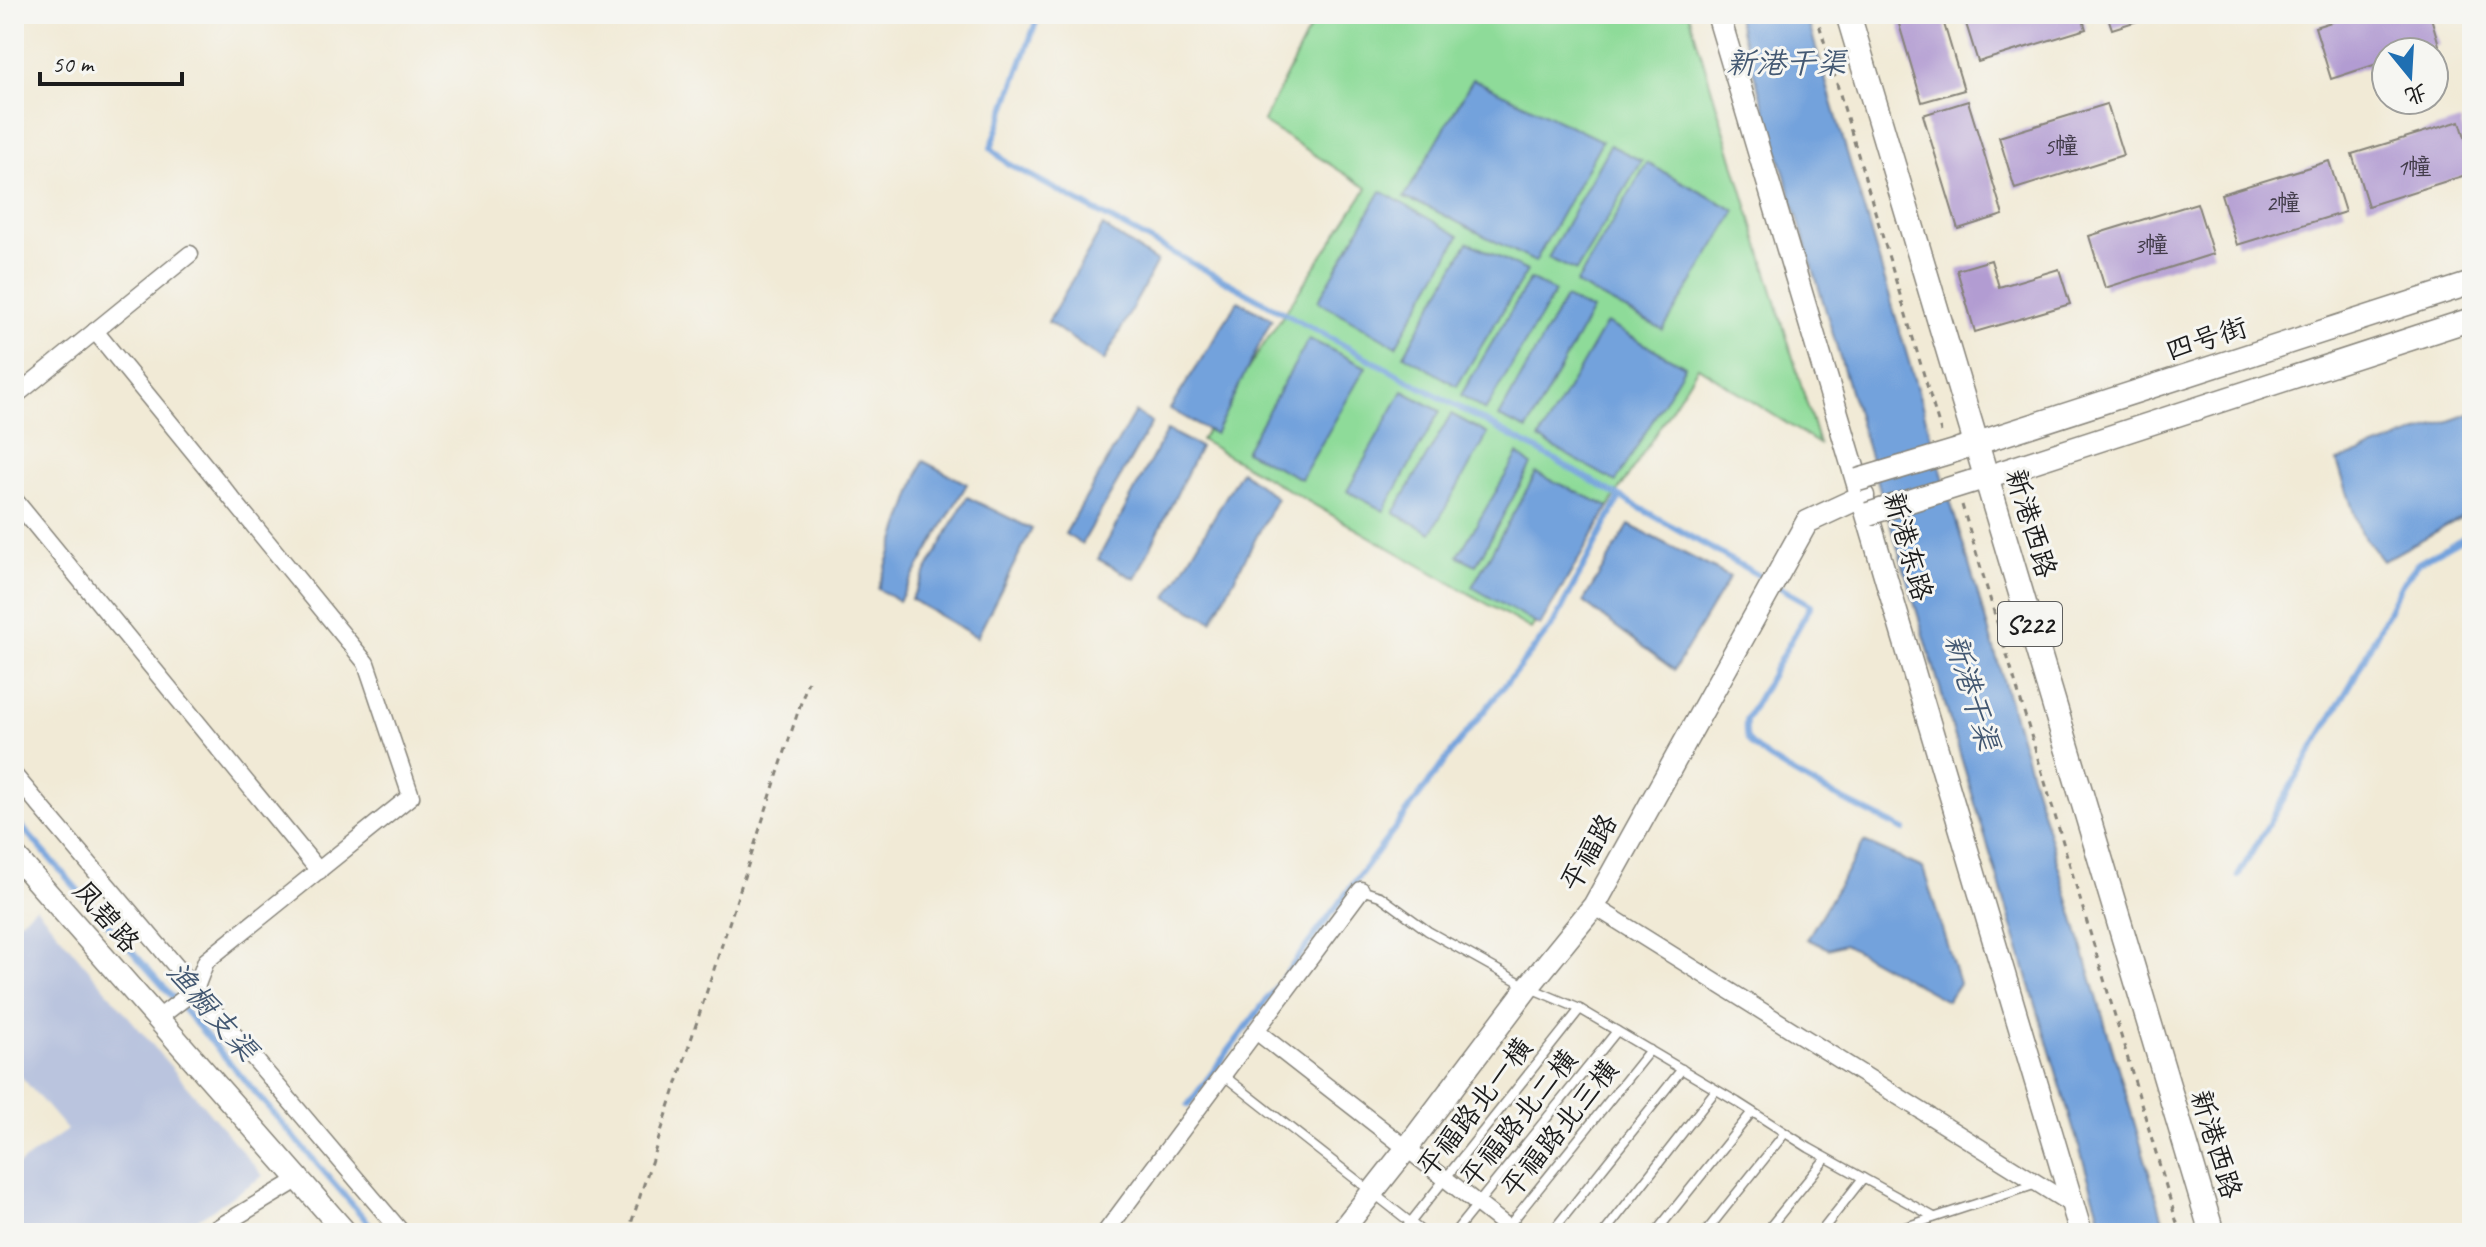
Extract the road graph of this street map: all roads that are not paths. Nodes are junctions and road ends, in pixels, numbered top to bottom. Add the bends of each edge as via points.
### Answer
1 (1718, 14) edge
2 (1848, 14) edge
3 (190, 254) dead end
4 (2472, 283) edge
5 (2472, 319) edge
6 (95, 331) junction
7 (14, 397) edge
8 (1863, 497) junction
9 (14, 499) edge
10 (14, 775) edge
11 (14, 855) edge
12 (319, 871) junction
13 (1361, 890) joint
14 (1594, 906) junction
15 (1528, 987) junction
16 (195, 990) junction
17 (1580, 1009) junction
18 (157, 1019) junction
19 (1256, 1031) junction
20 (1617, 1031) junction
21 (1650, 1050) junction
22 (1682, 1069) junction
23 (1222, 1075) junction
24 (1716, 1090) junction
25 (1752, 1112) junction
26 (1785, 1133) junction
27 (1407, 1148) junction
28 (1826, 1158) junction
29 (1445, 1178) junction
30 (1863, 1178) junction
31 (299, 1179) junction
32 (2038, 1183) junction
33 (1371, 1193) junction
34 (1477, 1204) junction
35 (2072, 1205) junction
36 (1934, 1217) junction
37 (1410, 1223) junction
38 (1508, 1231) edge
39 (342, 1232) edge
40 (209, 1233) edge
41 (402, 1233) edge
42 (1105, 1233) edge
43 (1340, 1233) edge
44 (1402, 1233) edge
45 (1424, 1233) edge
46 (1454, 1233) edge
47 (1551, 1233) edge
48 (1604, 1233) edge
49 (1655, 1233) edge
50 (1705, 1233) edge
51 (1765, 1233) edge
52 (1820, 1233) edge
53 (1887, 1233) edge
54 (2081, 1233) edge
55 (2212, 1233) edge

1 - 8 main road, 新港东路
2 - 55 main road, 新港西路 / S222
3 - 6 street
4 - 8 main road, 四号街, bridge via 1951,447
5 - 8 main road, bridge via 1970,482
6 - 7 street
6 - 12 street via 366,663 411,796
8 - 14 main road, 平福路 via 1807,522
8 - 35 main road, 新港东路
9 - 12 street
10 - 16 street
11 - 18 main road, 凤碧路
12 - 16 street via 206,961
13 - 15 lane via 1380,896 1428,931
13 - 19 street
14 - 15 main road, 平福路
14 - 32 street
15 - 17 lane
15 - 27 main road, 平福路
16 - 18 street
16 - 41 street
17 - 20 lane
17 - 29 lane, 平福路北一横
18 - 31 main road, 凤碧路
19 - 23 street
19 - 27 street
20 - 21 lane
20 - 34 lane, 平福路北二横
21 - 22 lane
21 - 38 lane, 平福路北三横
22 - 24 lane
22 - 47 lane
23 - 33 lane
23 - 42 street
24 - 25 lane
24 - 48 lane
25 - 26 lane
25 - 49 lane
26 - 28 lane
26 - 50 lane
27 - 29 street
27 - 33 main road, 平福路
28 - 30 lane
28 - 51 lane
29 - 34 street
29 - 37 lane, 平福路北一横
30 - 36 lane
30 - 52 lane
31 - 39 main road, 凤碧路
31 - 40 street
32 - 35 street
32 - 36 lane
33 - 37 lane
33 - 43 main road, 平福路
34 - 38 street
34 - 46 lane, 平福路北二横
35 - 54 main road, 新港东路
36 - 53 lane
37 - 44 lane, 平福路北一横
37 - 45 lane

